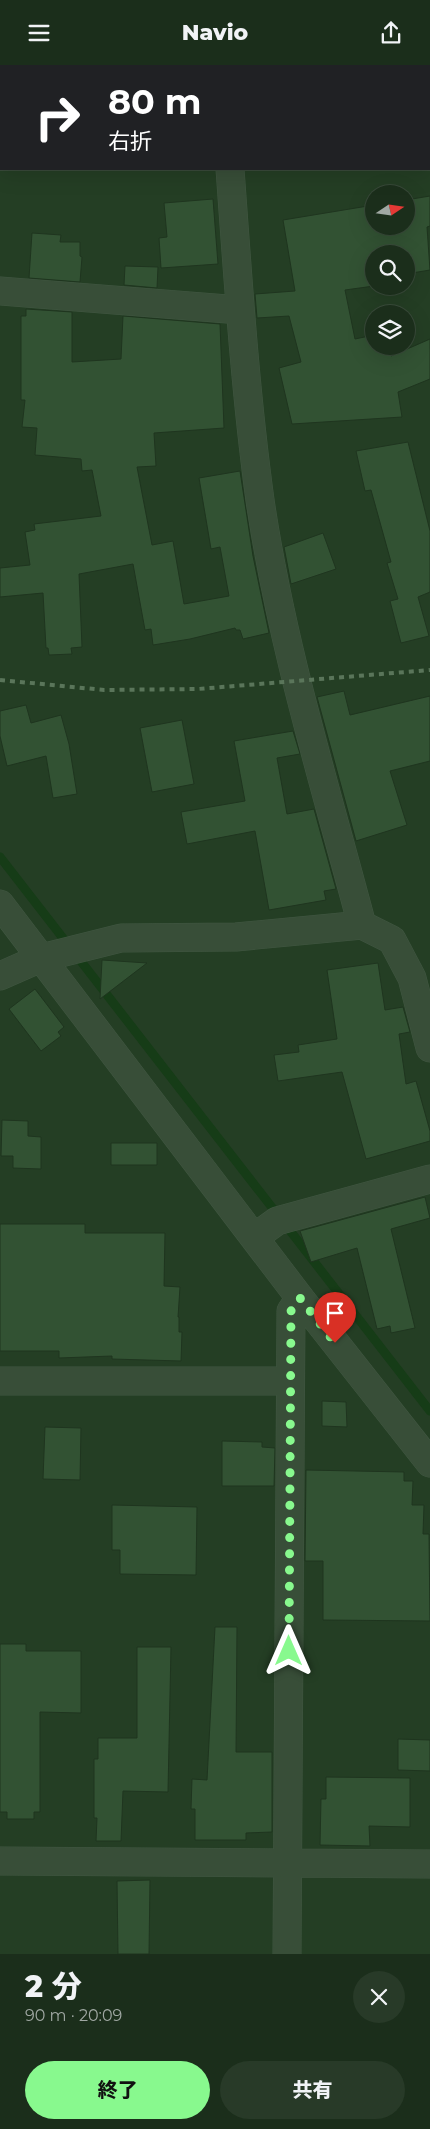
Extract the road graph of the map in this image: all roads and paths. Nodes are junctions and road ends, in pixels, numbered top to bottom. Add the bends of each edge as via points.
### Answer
1 (230, 170) edge
2 (0, 291) edge
3 (240, 311) junction
4 (0, 904) edge
5 (362, 925) junction
6 (41, 958) junction
7 (0, 976) edge
8 (430, 1048) edge
9 (430, 1179) edge
10 (255, 1237) junction
11 (300, 1298) junction
12 (0, 1381) edge
13 (290, 1381) junction
14 (430, 1463) edge
15 (0, 1861) edge
16 (288, 1862) junction
17 (430, 1864) edge
18 (287, 1954) edge

1 - 3 street
2 - 3 street
3 - 5 street via 260,500 276,587 296,680
4 - 6 street
5 - 6 street via 236,937 121,939
5 - 8 street via 392,940 412,978
6 - 7 street
6 - 10 street
9 - 10 street via 277,1221
10 - 11 street
11 - 13 street via 291,1311
11 - 14 street
12 - 13 street
13 - 16 street
15 - 16 street
16 - 17 street
16 - 18 street

